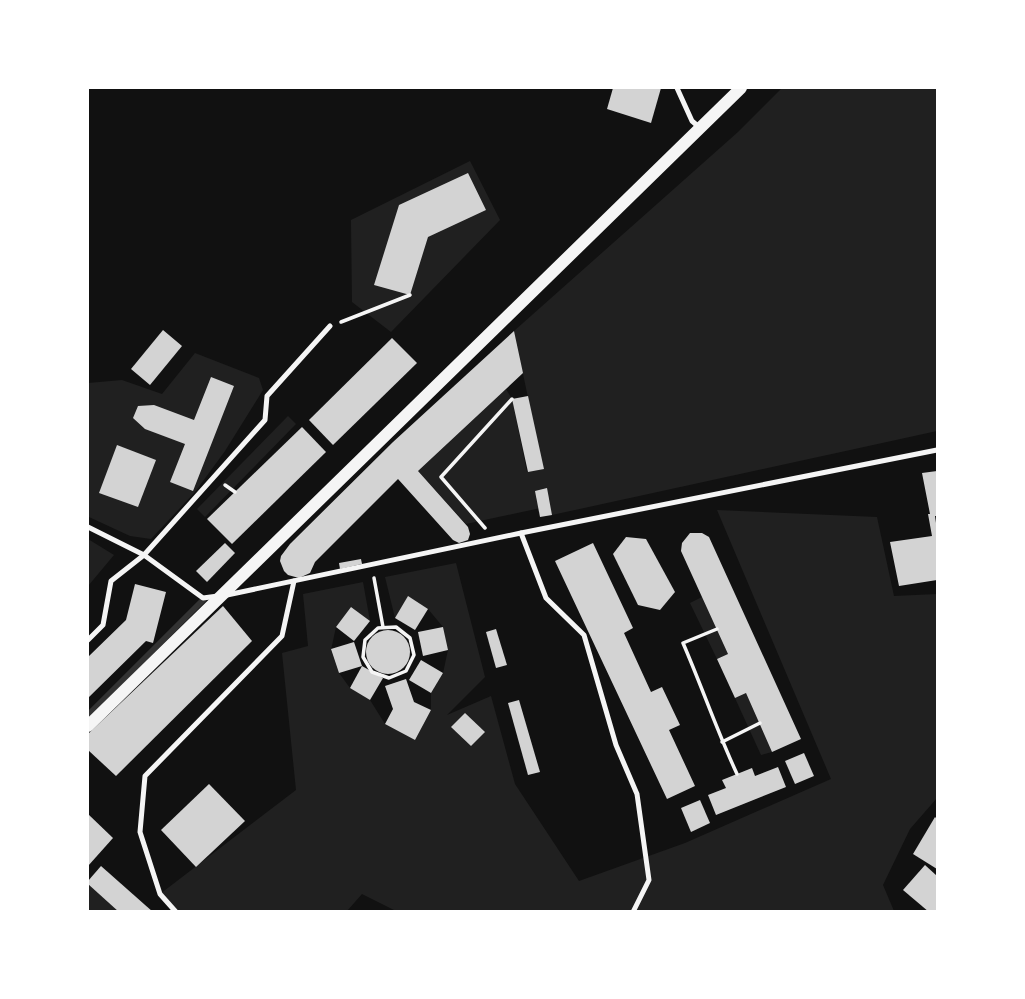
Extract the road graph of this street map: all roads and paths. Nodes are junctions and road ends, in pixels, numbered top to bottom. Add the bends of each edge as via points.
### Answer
1 (677, 88) edge
2 (741, 88) edge
3 (700, 127) junction
4 (410, 295) dead end
5 (330, 326) joint
6 (512, 399) dead end
7 (937, 450) edge
8 (88, 527) edge
9 (521, 533) junction
10 (495, 539) junction
11 (145, 555) junction
12 (374, 579) dead end
13 (294, 581) junction
14 (219, 596) junction
15 (383, 627) junction
16 (717, 629) dead end
17 (88, 640) edge
18 (760, 723) dead end
19 (88, 726) edge
20 (722, 742) junction
21 (737, 774) dead end
22 (176, 912) edge
23 (633, 912) edge

1 - 3 lane via 692,121
2 - 3 street
3 - 14 street
4 - 5 path
5 - 11 lane via 267,396 265,420
6 - 10 path via 441,477
7 - 9 lane
8 - 11 lane
9 - 10 lane
9 - 23 lane via 546,598 584,635 616,745 637,794 649,880
10 - 13 lane
11 - 14 lane via 203,598
11 - 17 lane via 111,581 103,625
12 - 15 path
13 - 14 lane
13 - 22 lane via 282,636 145,776 140,832 160,894
14 - 19 street
15 - 15 path via 396,627 410,638 414,655 406,671 389,678 372,672 363,657 365,639
16 - 20 path via 683,643
18 - 20 path
20 - 21 path

